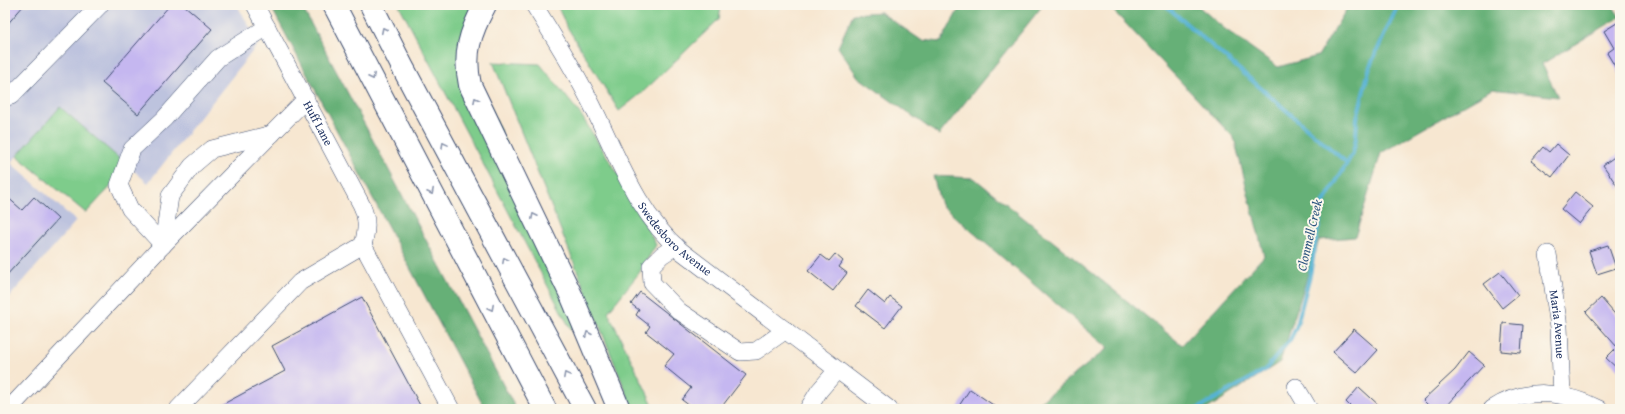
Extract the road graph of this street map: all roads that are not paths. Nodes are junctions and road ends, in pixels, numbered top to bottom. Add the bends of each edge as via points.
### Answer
1 (100, 5) edge
2 (255, 5) edge
3 (333, 5) edge
4 (371, 5) edge
5 (485, 5) edge
6 (534, 5) edge
7 (267, 27) junction
8 (5, 97) edge
9 (306, 99) junction
10 (272, 134) junction
11 (163, 245) junction
12 (363, 245) junction
13 (676, 246) junction
14 (1548, 254) dead end
15 (786, 330) junction
16 (837, 370) junction
17 (1296, 387) dead end
18 (1562, 395) junction
19 (9, 409) edge
20 (178, 409) edge
21 (451, 409) edge
22 (545, 409) edge
23 (585, 409) edge
24 (619, 409) edge
25 (808, 409) edge
26 (889, 409) edge
27 (1309, 409) edge
28 (1492, 409) edge
29 (1599, 409) edge

1 - 8 street via 11,96
2 - 7 street, Huff Lane
3 -> 22 highway
23 -> 4 highway
24 -> 5 highway via 572,297 470,85 468,42 472,28
6 - 13 street, Swedesboro Avenue via 588,98 642,204 655,224
7 - 9 street, Huff Lane
7 - 11 street via 218,58 164,119 132,149 119,185 130,209
9 - 10 street
9 - 12 street, Huff Lane via 366,216 367,231
10 - 11 street
10 - 11 street via 212,148 192,166 170,196
11 - 19 street
12 - 20 street via 300,282
12 - 21 street
13 - 15 street, Swedesboro Avenue
13 - 15 street via 651,266 652,283 679,311 740,352 756,351
14 - 18 street, Maria Avenue via 1559,327
15 - 16 street, Swedesboro Avenue
16 - 25 street via 819,390
16 - 26 street, Swedesboro Avenue
17 - 27 street
18 - 28 street via 1530,393
18 - 29 street

